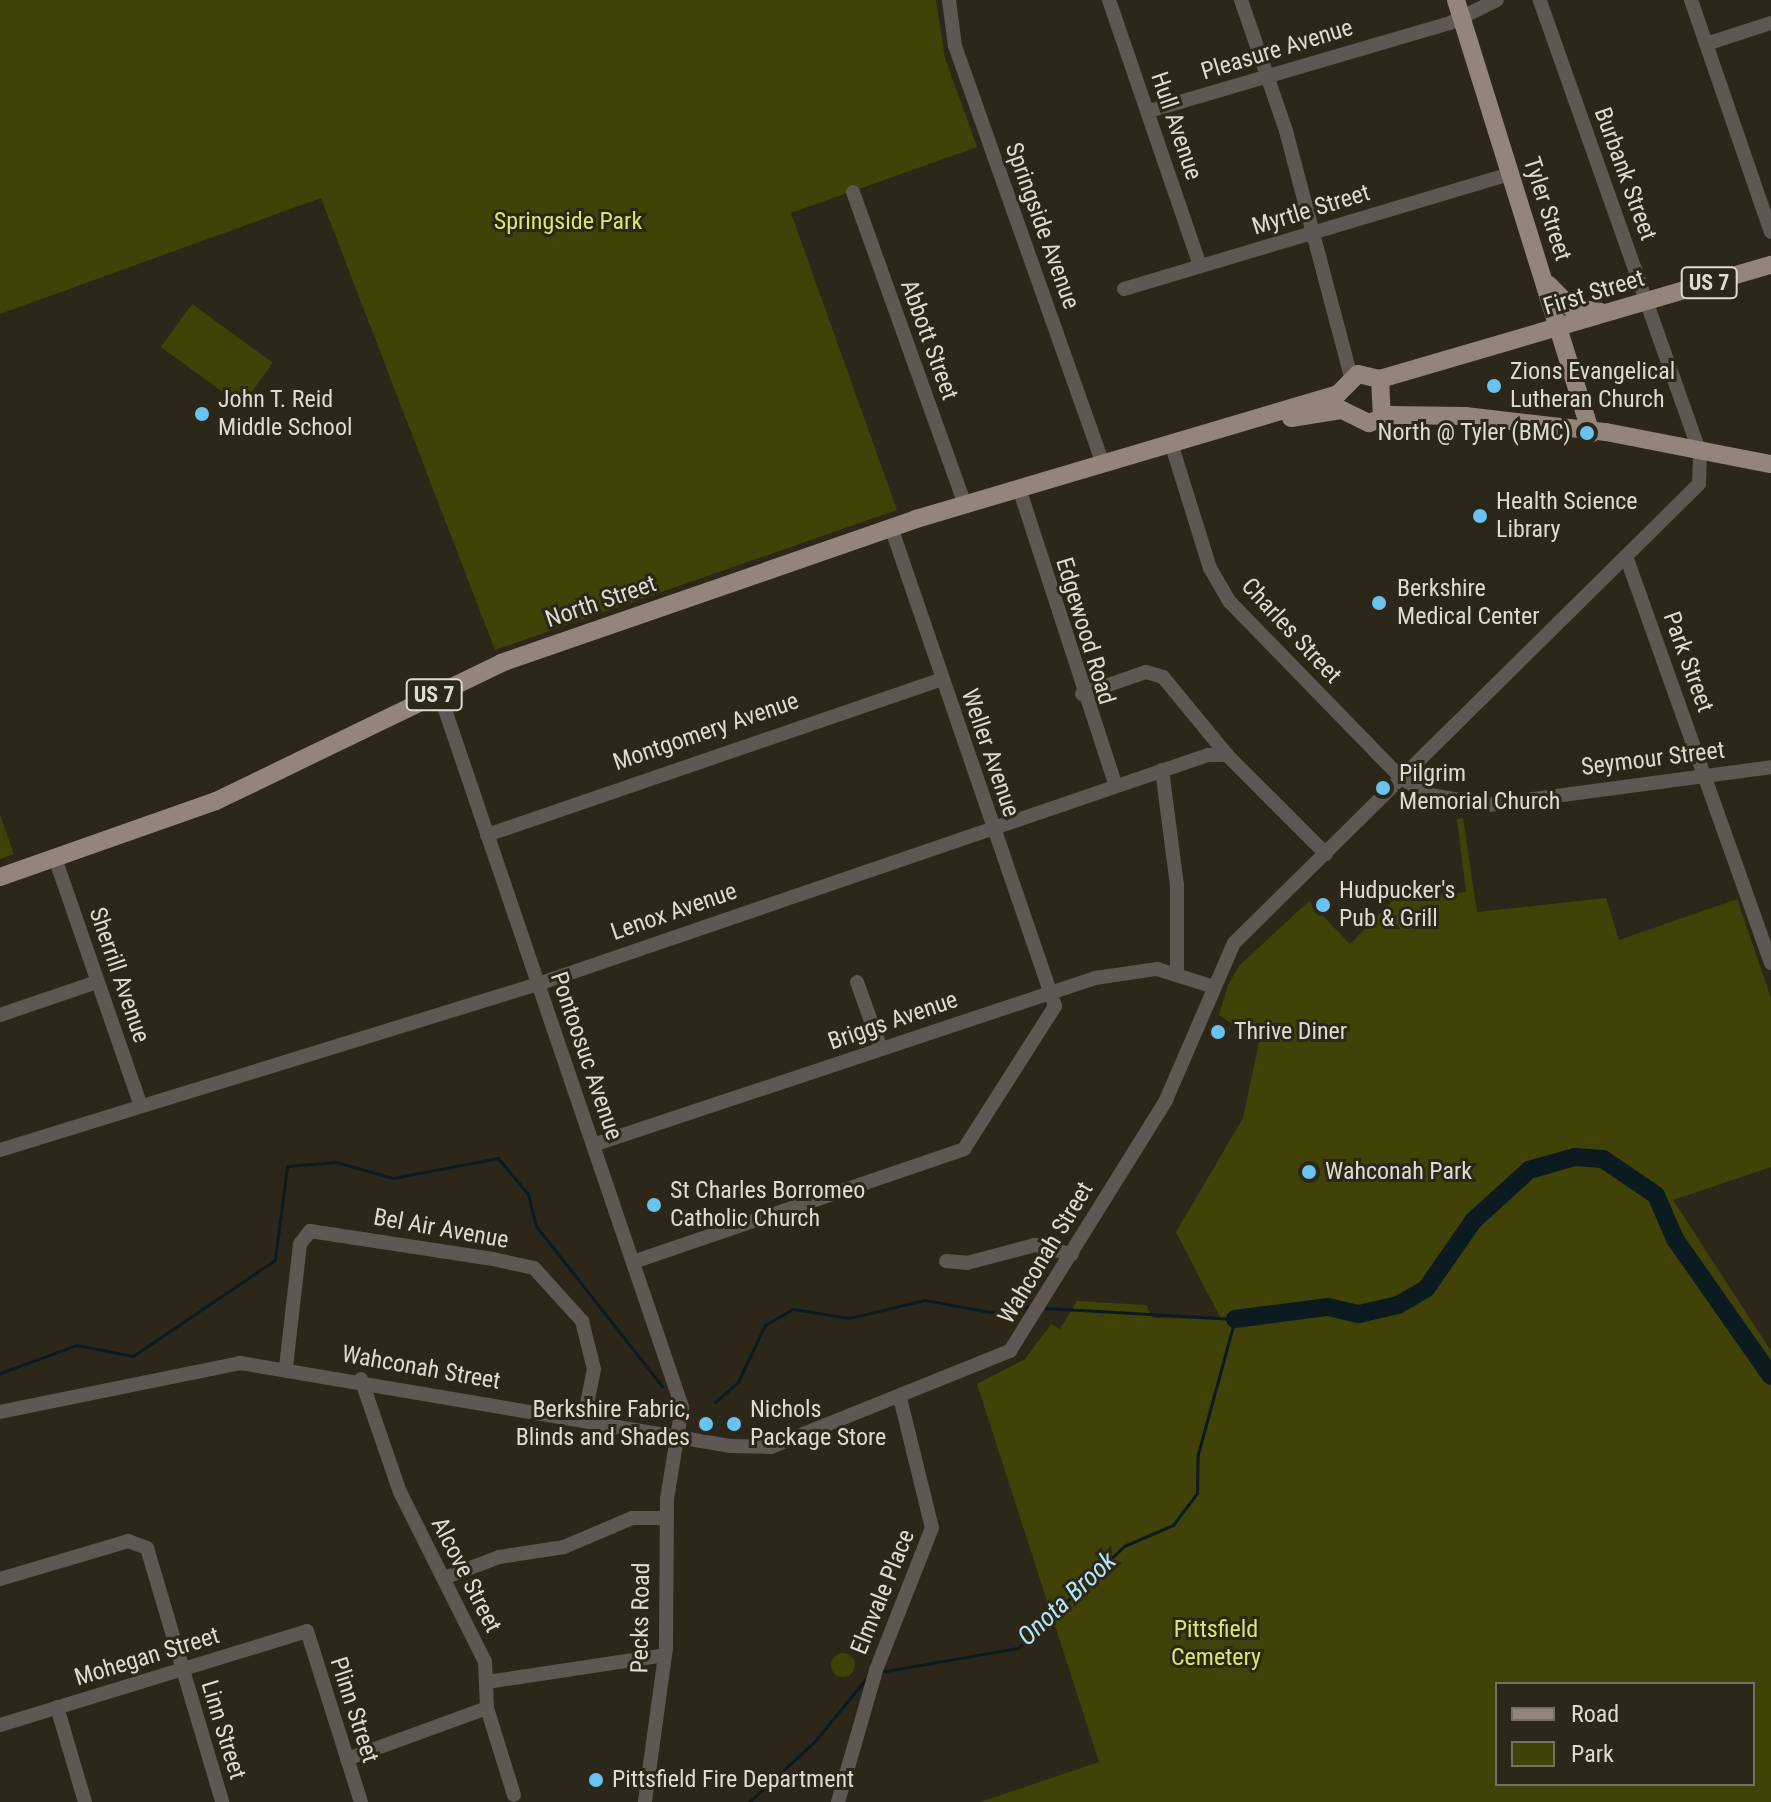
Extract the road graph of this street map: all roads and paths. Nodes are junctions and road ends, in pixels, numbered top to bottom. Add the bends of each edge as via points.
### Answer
1 (949, 0) edge
2 (1109, 0) edge
3 (1241, 0) edge
4 (1497, 0) edge
5 (1540, 0) edge
6 (1691, 0) edge
7 (1459, 7) edge
8 (1771, 23) edge
9 (1706, 44) junction
10 (1268, 78) junction
11 (1149, 111) junction
12 (1510, 174) junction
13 (853, 192) dead end
14 (1771, 232) edge
15 (1314, 233) junction
16 (1771, 265) edge
17 (1200, 266) junction
18 (1541, 271) junction
19 (1124, 289) dead end
20 (1647, 302) junction
21 (1608, 313) junction
22 (1560, 328) junction
23 (1370, 380) junction
24 (1340, 402) junction
25 (1382, 415) junction
26 (1591, 433) junction
27 (1171, 443) junction
28 (1700, 453) junction
29 (1103, 464) junction
30 (1771, 464) edge
31 (1019, 488) junction
32 (965, 504) junction
33 (891, 527) junction
34 (1626, 556) junction
35 (942, 679) junction
36 (439, 692) junction
37 (1082, 694) junction
38 (1227, 755) junction
39 (1771, 767) edge
40 (1162, 770) junction
41 (1705, 776) junction
42 (1402, 779) junction
43 (1115, 784) junction
44 (992, 827) junction
45 (487, 835) junction
46 (1326, 854) junction
47 (55, 858) junction
48 (0, 877) edge
49 (1771, 963) edge
50 (1177, 973) junction
51 (97, 982) junction
52 (857, 982) dead end
53 (538, 984) junction
54 (1211, 986) junction
55 (1053, 991) junction
56 (0, 1015) edge
57 (881, 1049) junction
58 (141, 1106) junction
59 (593, 1145) junction
60 (0, 1150) edge
61 (1072, 1254) junction
62 (946, 1261) dead end
63 (633, 1262) junction
64 (286, 1367) junction
65 (361, 1379) junction
66 (900, 1398) junction
67 (0, 1412) edge
68 (584, 1418) junction
69 (682, 1436) junction
70 (667, 1518) junction
71 (444, 1578) junction
72 (0, 1579) edge
73 (307, 1631) joint
74 (665, 1655) junction
75 (182, 1671) junction
76 (487, 1682) junction
77 (57, 1707) junction
78 (487, 1708) junction
79 (0, 1725) edge
80 (347, 1759) junction
81 (514, 1795) dead end
82 (85, 1802) edge
83 (222, 1802) edge
84 (361, 1802) edge
85 (645, 1802) edge
86 (838, 1802) edge

1 - 29 street, Springside Avenue via 962,67
2 - 11 street, Hull Avenue
3 - 10 street
4 - 7 street, Pleasure Avenue
5 - 20 street, Burbank Street
6 - 9 street
7 - 10 street, Pleasure Avenue
7 - 12 main road, Tyler Street
8 - 9 street
9 - 14 street
10 - 11 street, Pleasure Avenue
10 - 15 street
11 - 17 street, Hull Avenue
12 - 15 street, Myrtle Street
12 - 18 main road, Tyler Street
13 - 32 street, Abbott Street
15 - 17 street, Myrtle Street
15 - 23 street via 1348,346
16 - 20 main road, First Street / US 7
17 - 19 street, Myrtle Street
18 - 21 main road via 1570,307
18 - 22 main road, Tyler Street
20 - 21 main road, First Street / US 7
20 - 28 street, Burbank Street
21 - 22 main road, First Street / US 7
22 - 23 main road, First Street / US 7
22 - 26 main road, Tyler Street
23 - 24 main road
23 - 25 main road
24 - 25 main road, North Street via 1358,422
24 - 27 main road, North Street / US 7
25 - 26 main road, North Street via 1465,416
26 - 28 main road, North Street via 1656,454 1670,449
27 - 29 main road, North Street / US 7
27 - 42 street, Charles Street via 1223,591
28 - 30 main road, North Street
28 - 34 street, Wahconah Street via 1699,484
29 - 31 main road, North Street / US 7
31 - 32 main road, North Street / US 7
31 - 37 street, Edgewood Road
32 - 33 main road, North Street / US 7
33 - 35 street, Weller Avenue
33 - 36 main road, North Street / US 7 via 523,655
34 - 41 street, Park Street
34 - 42 street, Wahconah Street
35 - 44 street, Weller Avenue
35 - 45 street, Montgomery Avenue
36 - 45 street, Pontoosuc Avenue
36 - 47 main road, North Street / US 7 via 240,790
37 - 38 street via 1146,672 1163,677
37 - 43 street, Edgewood Road
38 - 40 street, Lenox Avenue
38 - 46 street
39 - 41 street, Seymour Street
40 - 43 street, Lenox Avenue
40 - 50 street via 1177,885
41 - 42 street, Seymour Street via 1488,805 1453,803
41 - 49 street, Park Street
42 - 46 street, Wahconah Street
43 - 44 street, Lenox Avenue
44 - 53 street, Lenox Avenue
44 - 55 street, Weller Avenue
45 - 53 street, Pontoosuc Avenue
46 - 54 street, Wahconah Street via 1234,943
47 - 48 main road, North Street / US 7
47 - 51 street, Sherrill Avenue
50 - 54 street, Briggs Avenue
50 - 55 street, Briggs Avenue via 1131,969
51 - 56 street
51 - 58 street, Sherrill Avenue
52 - 57 street
53 - 58 street, Lenox Avenue
53 - 59 street, Pontoosuc Avenue
54 - 61 street, Wahconah Street via 1181,1070
55 - 57 street, Briggs Avenue
55 - 63 street via 1055,1006 1044,1028 964,1149
57 - 59 street, Briggs Avenue
58 - 60 street, Lenox Avenue
59 - 63 street, Pontoosuc Avenue
61 - 62 street via 1035,1245 967,1263
61 - 66 street, Wahconah Street via 1010,1351
63 - 69 street, Pontoosuc Avenue via 682,1407
64 - 65 street, Wahconah Street
64 - 67 street, Wahconah Street via 203,1367
64 - 68 street, Bel Air Avenue via 300,1244 310,1231 493,1259 534,1268 582,1321 594,1369
65 - 68 street, Wahconah Street
65 - 71 street, Alcove Street via 400,1492
66 - 69 street, Wahconah Street via 771,1447
66 - 86 street, Elmvale Place via 932,1528 874,1674
68 - 69 street, Wahconah Street
69 - 70 street, Pecks Road
70 - 71 street via 632,1518 564,1547 499,1557
70 - 74 street, Pecks Road
71 - 76 street, Alcove Street via 473,1634
72 - 75 street, Linn Street via 133,1541 153,1563
73 - 75 street, Mohegan Street
73 - 80 street, Plinn Street
74 - 76 street
74 - 85 street, Pecks Road
75 - 77 street, Mohegan Street
75 - 83 street, Linn Street
76 - 78 street, Alcove Street
77 - 79 street, Mohegan Street
77 - 82 street
78 - 80 street
78 - 81 street, Alcove Street
80 - 84 street, Plinn Street

